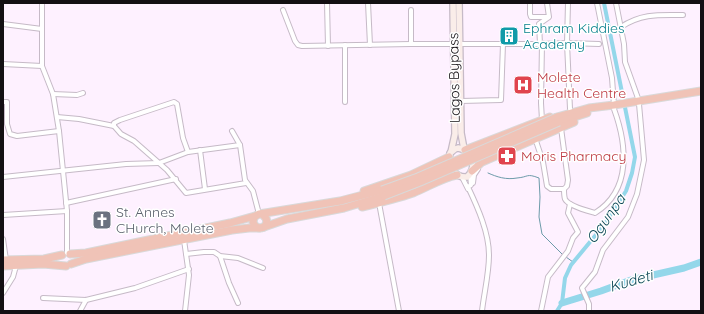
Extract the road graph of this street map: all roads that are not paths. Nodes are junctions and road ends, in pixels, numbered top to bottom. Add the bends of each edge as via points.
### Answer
1 (42, 3) edge
2 (327, 3) edge
3 (368, 3) edge
4 (453, 3) edge
5 (459, 3) edge
6 (530, 3) edge
7 (547, 3) edge
8 (568, 3) edge
9 (597, 3) edge
10 (616, 3) edge
11 (283, 10) dead end
12 (411, 10) dead end
13 (683, 15) dead end
14 (549, 17) junction
15 (3, 24) edge
16 (621, 27) junction
17 (42, 29) junction
18 (567, 43) junction
19 (411, 44) junction
20 (456, 44) junction
21 (503, 44) junction
22 (541, 44) junction
23 (599, 44) dead end
24 (370, 45) junction
25 (328, 46) junction
26 (345, 46) junction
27 (3, 64) edge
28 (42, 66) junction
29 (701, 91) edge
30 (83, 93) dead end
31 (53, 94) junction
32 (701, 95) edge
33 (460, 101) junction
34 (3, 102) edge
35 (345, 102) dead end
36 (638, 103) junction
37 (616, 107) junction
38 (570, 109) junction
39 (597, 109) junction
40 (56, 117) junction
41 (542, 120) junction
42 (560, 124) junction
43 (114, 126) junction
44 (59, 131) junction
45 (232, 131) dead end
46 (536, 141) junction
47 (240, 145) junction
48 (512, 149) junction
49 (200, 150) junction
50 (464, 150) junction
51 (188, 152) junction
52 (450, 154) junction
53 (159, 163) junction
54 (62, 171) junction
55 (471, 173) junction
56 (459, 176) junction
57 (3, 177) edge
58 (176, 179) junction
59 (246, 183) junction
60 (468, 187) junction
61 (205, 189) junction
62 (564, 189) junction
63 (472, 196) junction
64 (66, 203) junction
65 (379, 203) junction
66 (570, 204) junction
67 (342, 205) junction
68 (67, 211) junction
69 (3, 215) edge
70 (259, 215) junction
71 (262, 228) junction
72 (3, 239) edge
73 (184, 240) junction
74 (66, 254) junction
75 (186, 254) junction
76 (220, 256) junction
77 (4, 262) edge
78 (69, 265) junction
79 (16, 266) junction
80 (262, 268) dead end
81 (189, 269) junction
82 (3, 293) edge
83 (43, 298) dead end
84 (86, 300) junction
85 (238, 303) dead end
86 (80, 311) edge
87 (184, 311) edge
88 (399, 311) edge
89 (482, 311) edge
90 (541, 311) edge
91 (589, 311) edge

1 - 17 street
2 - 25 street
3 - 24 street
4 - 20 main road, Lagos Bypass
5 - 20 main road, Lagos Bypass
6 - 14 street via 531,17
7 - 14 street
8 - 18 street
9 - 37 street
10 - 16 street
11 - 25 street via 298,45
12 - 19 street
13 - 16 street via 646,16
14 - 22 street via 539,24
15 - 17 street
16 - 36 street via 625,62
17 - 28 street
18 - 22 street
18 - 23 street
18 - 38 street
19 - 20 street
19 - 24 street
20 - 21 street
20 - 33 main road, Lagos Bypass
20 - 52 main road, Lagos Bypass via 455,134
21 - 22 street
21 - 33 street via 501,100
22 - 41 street
24 - 26 street
25 - 26 street
26 - 35 street
27 - 28 street
28 - 31 street
29 - 36 highway
30 - 31 street
31 - 40 street
32 - 36 highway
33 - 50 main road, Lagos Bypass via 461,139
34 - 44 street via 7,102 7,124 10,134 17,136
36 - 37 highway
36 - 91 street via 644,160 638,189 628,217 603,250 595,272 582,289 589,304
37 - 39 highway
37 - 66 street via 624,154 624,166 617,190 607,204 595,213
38 - 39 highway
38 - 41 highway
39 - 42 highway
40 - 43 street
40 - 44 street
41 - 50 highway
42 - 46 street
42 - 48 highway
42 - 62 street via 568,180
42 - 67 highway, bridge via 415,184
43 - 51 street via 114,123 120,120 174,102 177,104
43 - 53 street
44 - 54 street
45 - 47 street
46 - 48 street
46 - 62 street via 547,186 551,189
47 - 49 street
47 - 59 street
48 - 55 highway via 482,162
48 - 60 street via 481,166
49 - 51 street
49 - 61 street
50 - 52 main road via 455,149
50 - 55 main road via 471,158
51 - 53 street
52 - 56 main road via 451,168
52 - 67 highway via 410,175 357,192
53 - 54 street
53 - 58 street
54 - 57 street
54 - 64 street
55 - 56 main road via 467,177
55 - 60 street via 471,185
56 - 63 street
56 - 65 highway via 447,177 414,192
58 - 61 street via 186,193
58 - 64 street
59 - 61 street
59 - 70 street via 253,191
60 - 63 street
62 - 66 street via 564,197
63 - 89 street via 488,242 489,256
64 - 68 street
65 - 67 highway via 360,207
65 - 88 street
66 - 90 street via 568,213 578,232 568,251 548,277
67 - 70 highway
67 - 71 highway
68 - 69 street
68 - 74 street
70 - 71 highway via 265,216 267,220
70 - 71 highway via 253,220 254,225
70 - 74 highway via 86,253
71 - 73 highway via 240,229
72 - 77 street
73 - 75 street
73 - 78 highway via 90,258
74 - 77 highway via 44,259
74 - 78 highway via 73,258
74 - 78 highway via 60,261
75 - 76 street via 214,252
75 - 81 street
76 - 80 street via 238,258
76 - 85 street
77 - 79 highway
78 - 79 highway
79 - 82 street via 13,277
81 - 84 street via 135,288
81 - 87 street
83 - 84 street
84 - 86 street

